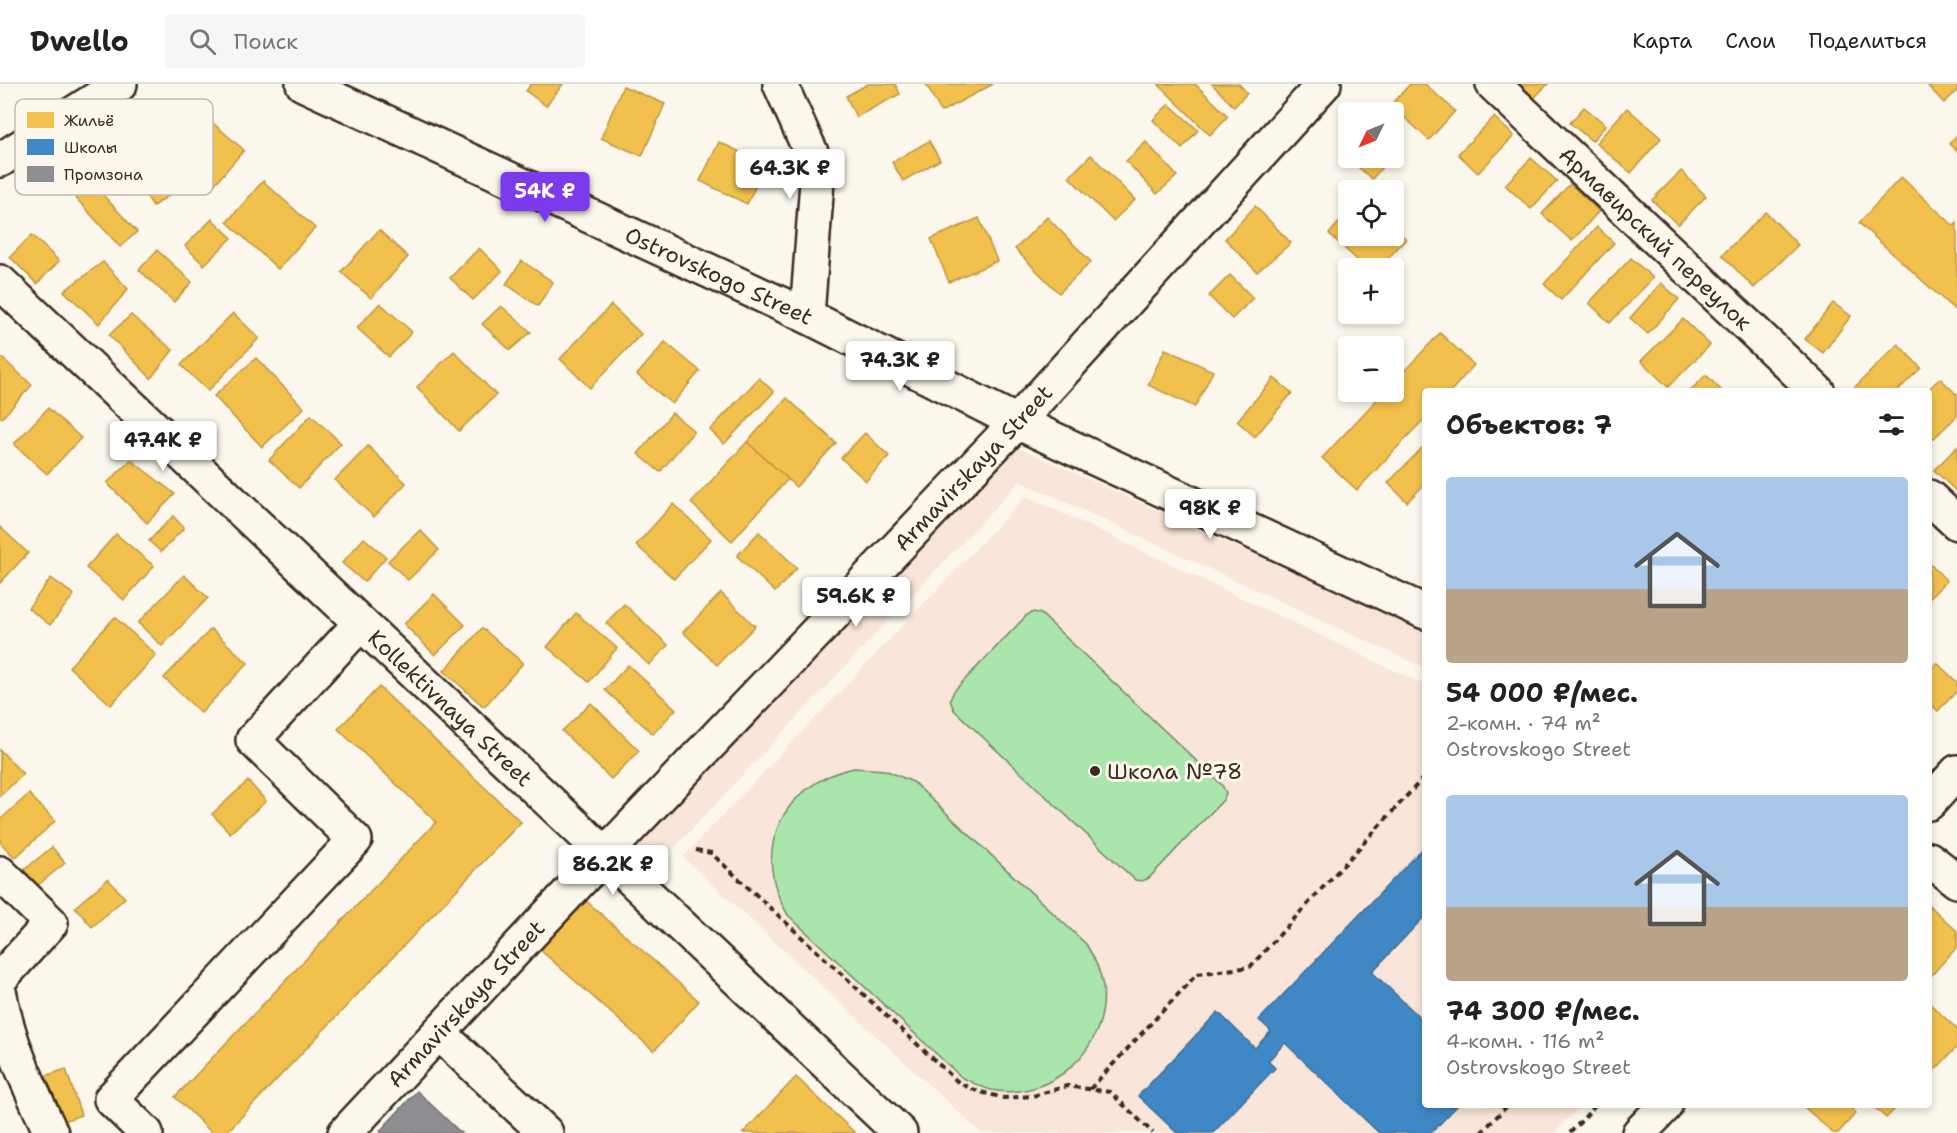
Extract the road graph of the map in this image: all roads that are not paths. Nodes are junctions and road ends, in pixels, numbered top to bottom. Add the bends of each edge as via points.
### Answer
1 (120, 84) edge
2 (303, 84) edge
3 (780, 84) edge
4 (1324, 84) edge
5 (1492, 84) edge
6 (96, 99) edge
7 (15, 150) edge
8 (0, 160) edge
9 (0, 282) edge
10 (807, 316) junction
11 (1814, 388) edge
12 (1017, 422) junction
13 (1932, 500) edge
14 (1957, 523) edge
15 (1422, 611) edge
16 (360, 624) junction
17 (1957, 772) edge
18 (1932, 800) edge
19 (605, 854) junction
20 (1932, 861) edge
21 (0, 873) edge
22 (1957, 880) edge
23 (0, 979) edge
24 (0, 995) edge
25 (438, 1033) junction
26 (1663, 1108) edge
27 (51, 1133) edge
28 (146, 1133) edge
29 (345, 1133) edge
30 (546, 1133) edge
31 (900, 1133) edge
32 (1639, 1133) edge

1 - 6 street
2 - 10 street, Ostrovskogo Street
3 - 10 street via 818,168
4 - 12 street, Armavirskaya Street
5 - 11 street, Армавирский переулок
7 - 8 street
9 - 16 street, Kollektivnaya Street
10 - 12 street, Ostrovskogo Street
12 - 15 street, Ostrovskogo Street
12 - 19 street, Armavirskaya Street
13 - 14 street
16 - 19 street, Kollektivnaya Street
16 - 28 street via 253,740 355,840 111,1099
17 - 18 street
19 - 25 street, Armavirskaya Street
19 - 31 street, Kollektivnaya Street
20 - 22 street
21 - 23 street via 51,923
24 - 27 street via 24,1074
25 - 29 street, Armavirskaya Street
25 - 30 street
26 - 32 street

